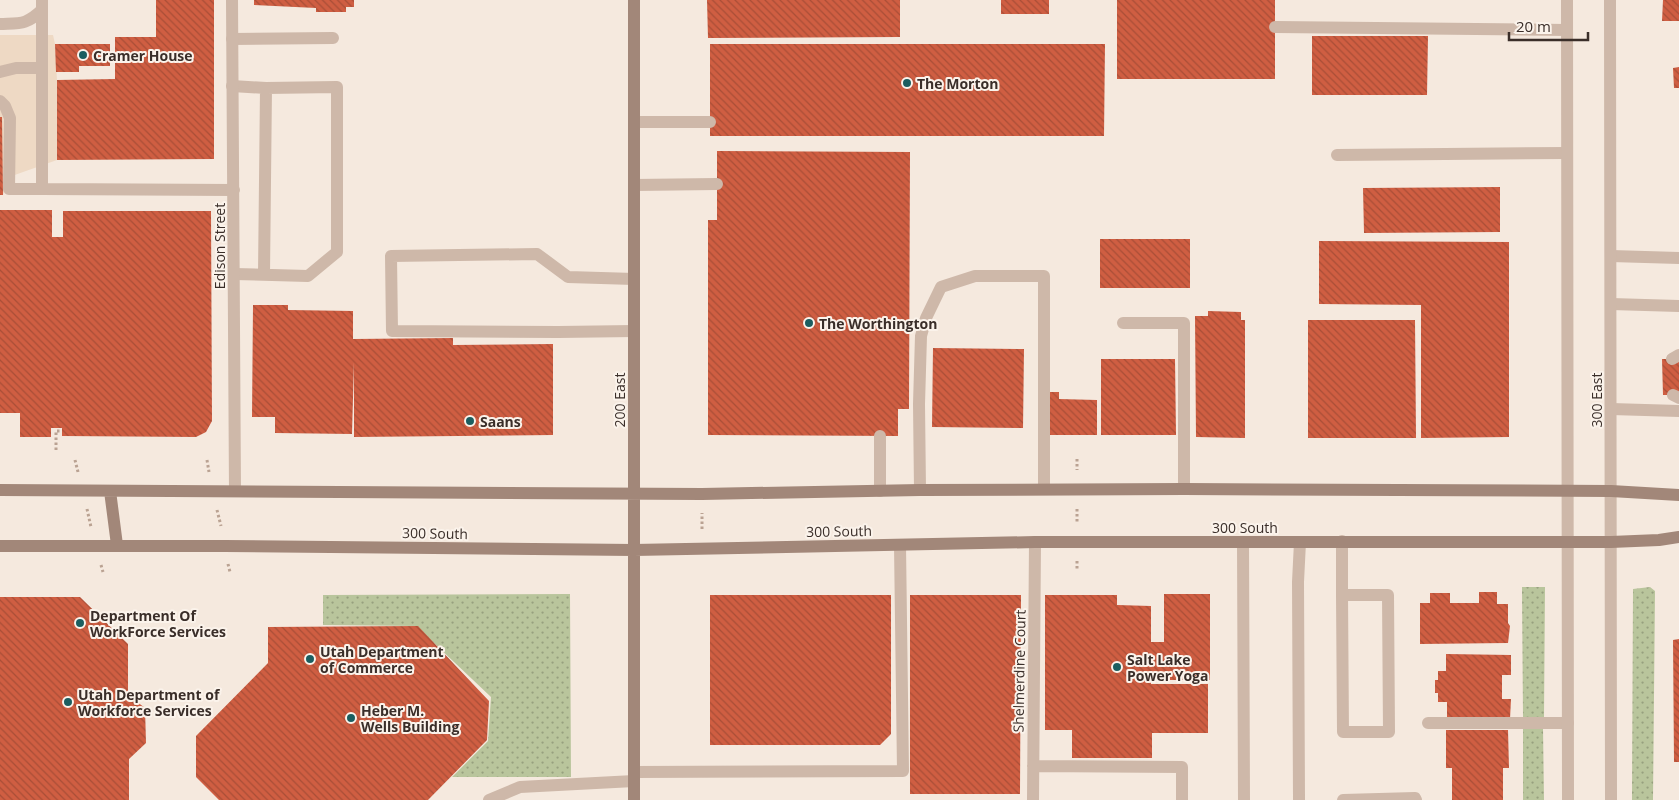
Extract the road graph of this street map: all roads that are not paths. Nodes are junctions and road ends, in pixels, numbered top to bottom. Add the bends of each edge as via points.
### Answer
1 (232, 0) edge
2 (634, 0) edge
3 (1567, 0) edge
4 (1610, 0) edge
5 (42, 5) edge
6 (0, 24) edge
7 (1275, 27) dead end
8 (1567, 30) junction
9 (333, 38) dead end
10 (232, 40) junction
11 (41, 68) junction
12 (0, 72) edge
13 (232, 86) junction
14 (266, 88) junction
15 (0, 101) edge
16 (634, 122) junction
17 (710, 122) dead end
18 (1567, 153) junction
19 (1337, 155) dead end
20 (717, 184) dead end
21 (634, 185) junction
22 (42, 189) junction
23 (234, 190) junction
24 (1611, 256) junction
25 (1679, 258) edge
26 (234, 274) junction
27 (264, 274) junction
28 (634, 279) junction
29 (1611, 304) junction
30 (1679, 306) edge
31 (1123, 323) dead end
32 (634, 330) junction
33 (1611, 409) junction
34 (1679, 411) edge
35 (880, 436) dead end
36 (1184, 488) junction
37 (1044, 489) junction
38 (0, 490) edge
39 (920, 490) junction
40 (1567, 490) junction
41 (110, 491) junction
42 (235, 491) junction
43 (880, 491) junction
44 (1611, 491) junction
45 (634, 493) junction
46 (1679, 495) edge
47 (1679, 537) edge
48 (1342, 541) junction
49 (1568, 541) junction
50 (1035, 542) junction
51 (1243, 542) junction
52 (1300, 542) junction
53 (1611, 542) junction
54 (117, 545) junction
55 (900, 545) junction
56 (0, 546) edge
57 (634, 550) junction
58 (1342, 595) junction
59 (1428, 723) dead end
60 (1568, 723) junction
61 (1033, 766) junction
62 (634, 776) junction
63 (489, 800) edge
64 (634, 800) edge
65 (1033, 800) edge
66 (1182, 800) edge
67 (1244, 800) edge
68 (1299, 800) edge
69 (1343, 800) edge
70 (1416, 800) edge
71 (1568, 800) edge
72 (1611, 800) edge

1 - 10 street, Edison Street
2 - 16 street, 200 East
3 - 8 street
4 - 24 street, 300 East
5 - 6 street via 33,18 23,24
5 - 11 street
7 - 8 street
8 - 18 street
9 - 10 street
10 - 13 street, Edison Street
11 - 12 street
11 - 22 street
13 - 14 street
13 - 23 street, Edison Street
14 - 27 street
14 - 27 street via 337,87 337,252 308,276
15 - 22 street via 10,118 9,189
16 - 17 street
16 - 21 street, 200 East
18 - 19 street
18 - 40 street
20 - 21 street
21 - 28 street, 200 East
22 - 23 street
23 - 26 street, Edison Street
24 - 25 street
24 - 29 street, 300 East
26 - 27 street
26 - 42 street, Edison Street
28 - 32 street, 200 East
28 - 32 street via 568,277 537,254 391,256 392,330
29 - 30 street
29 - 33 street, 300 East
31 - 36 street via 1184,323
32 - 45 street, 200 East
33 - 34 street
33 - 44 street, 300 East
35 - 43 street
36 - 37 street
36 - 40 street
37 - 39 street
37 - 39 street via 1044,276 975,276 940,287 921,336
38 - 41 street
39 - 43 street
40 - 44 street
40 - 49 street
41 - 42 street
41 - 54 street
42 - 45 street
43 - 45 street
44 - 46 street
44 - 53 street, 300 East
45 - 57 street, 200 East
47 - 53 street, 300 South
48 - 49 street, 300 South
48 - 52 street, 300 South
48 - 58 street
49 - 53 street, 300 South
49 - 60 street
50 - 51 street, 300 South
50 - 55 street, 300 South
50 - 61 street, Shelmerdine Court
51 - 52 street, 300 South
51 - 67 street
52 - 68 street
53 - 72 street, 300 East
54 - 56 street, 300 South
54 - 57 street, 300 South
55 - 57 street, 300 South
55 - 62 street via 903,771
57 - 62 street, 200 East
58 - 58 street via 1343,732 1389,732 1388,595
59 - 60 street
60 - 71 street
61 - 65 street, Shelmerdine Court
61 - 66 street via 1182,767
62 - 63 street via 520,788
62 - 64 street, 200 East
69 - 70 street

